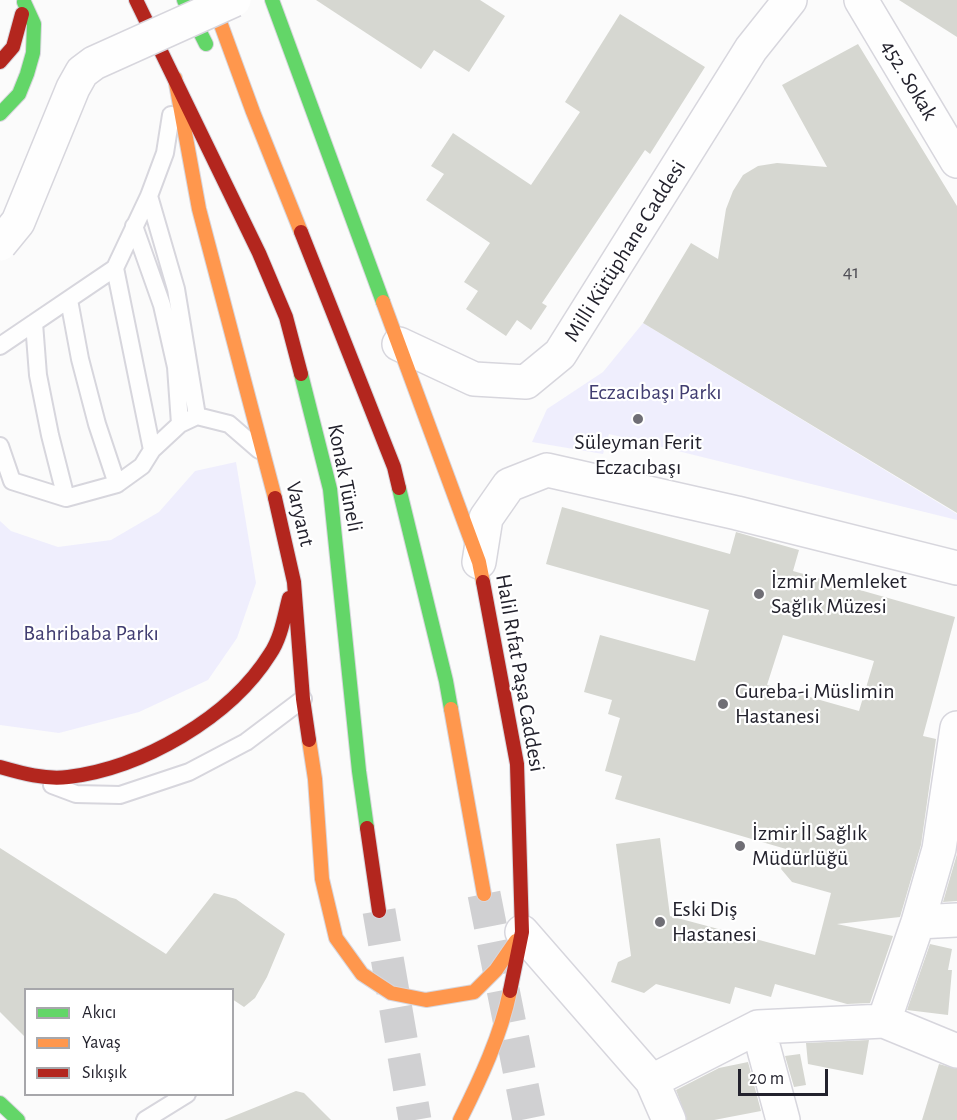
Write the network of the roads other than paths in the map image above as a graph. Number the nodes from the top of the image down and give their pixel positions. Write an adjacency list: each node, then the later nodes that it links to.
1 (136, 0): 12 (main road, Konak Tüneli)
2 (184, 0): 9 (main road)
3 (212, 0): 13 (main road, Konak Tüneli)
4 (234, 0): 18 (street, bridge)
5 (272, 0): 22 (main road, Halil Rıfat Paşa Caddesi)
6 (790, 0): 22 (street, Milli Kütüphane Caddesi)
7 (861, 0): 15 (street, 452. Sokak)
8 (23, 1): 10 (main road); 14 (main road)
9 (212, 56)
10 (0, 62)
11 (222, 73): 13 (main road)
12 (175, 78): 16 (lane); 28 (main road, Varyant); 39 (main road, Konak Tüneli)
13 (253, 112): 38 (main road, Konak Tüneli)
14 (0, 114)
15 (956, 154)
16 (149, 196): 17 (lane); 24 (lane)
17 (134, 226): 19 (lane); 25 (lane)
18 (0, 244)
19 (115, 268): 20 (lane); 27 (lane)
20 (69, 300): 21 (lane); 29 (lane)
21 (34, 323): 23 (lane); 30 (lane)
22 (399, 344): 31 (main road, Halil Rıfat Paşa Caddesi)
23 (0, 346)
24 (197, 416): 25 (lane); 28 (lane)
25 (180, 424): 27 (lane)
26 (0, 446): 30 (lane)
27 (152, 450): 29 (lane)
28 (265, 455): 33 (main road, Varyant)
29 (117, 484): 30 (lane)
30 (66, 498)
31 (479, 562): 32 (street); 42 (main road, Halil Rıfat Paşa Caddesi)
32 (957, 568)
33 (294, 582): 34 (main road); 37 (main road, Varyant)
34 (303, 699): 37 (lane); 42 (main road)
35 (957, 728): 41 (street)
36 (0, 768): 37 (main road, Varyant)
37 (21, 773)
38 (484, 894)
39 (379, 911)
40 (957, 920): 41 (street)
41 (918, 922): 43 (street)
42 (522, 932): 46 (street); 51 (main road, Halil Rıfat Paşa Caddesi)
43 (884, 1021): 44 (street); 45 (street)
44 (758, 1028): 46 (street); 53 (street)
45 (957, 1051)
46 (652, 1082): 52 (street)
47 (185, 1096): 50 (lane)
48 (0, 1103): 49 (main road)
49 (18, 1120)
50 (146, 1120)
51 (460, 1120)
52 (669, 1120)
53 (783, 1120)

